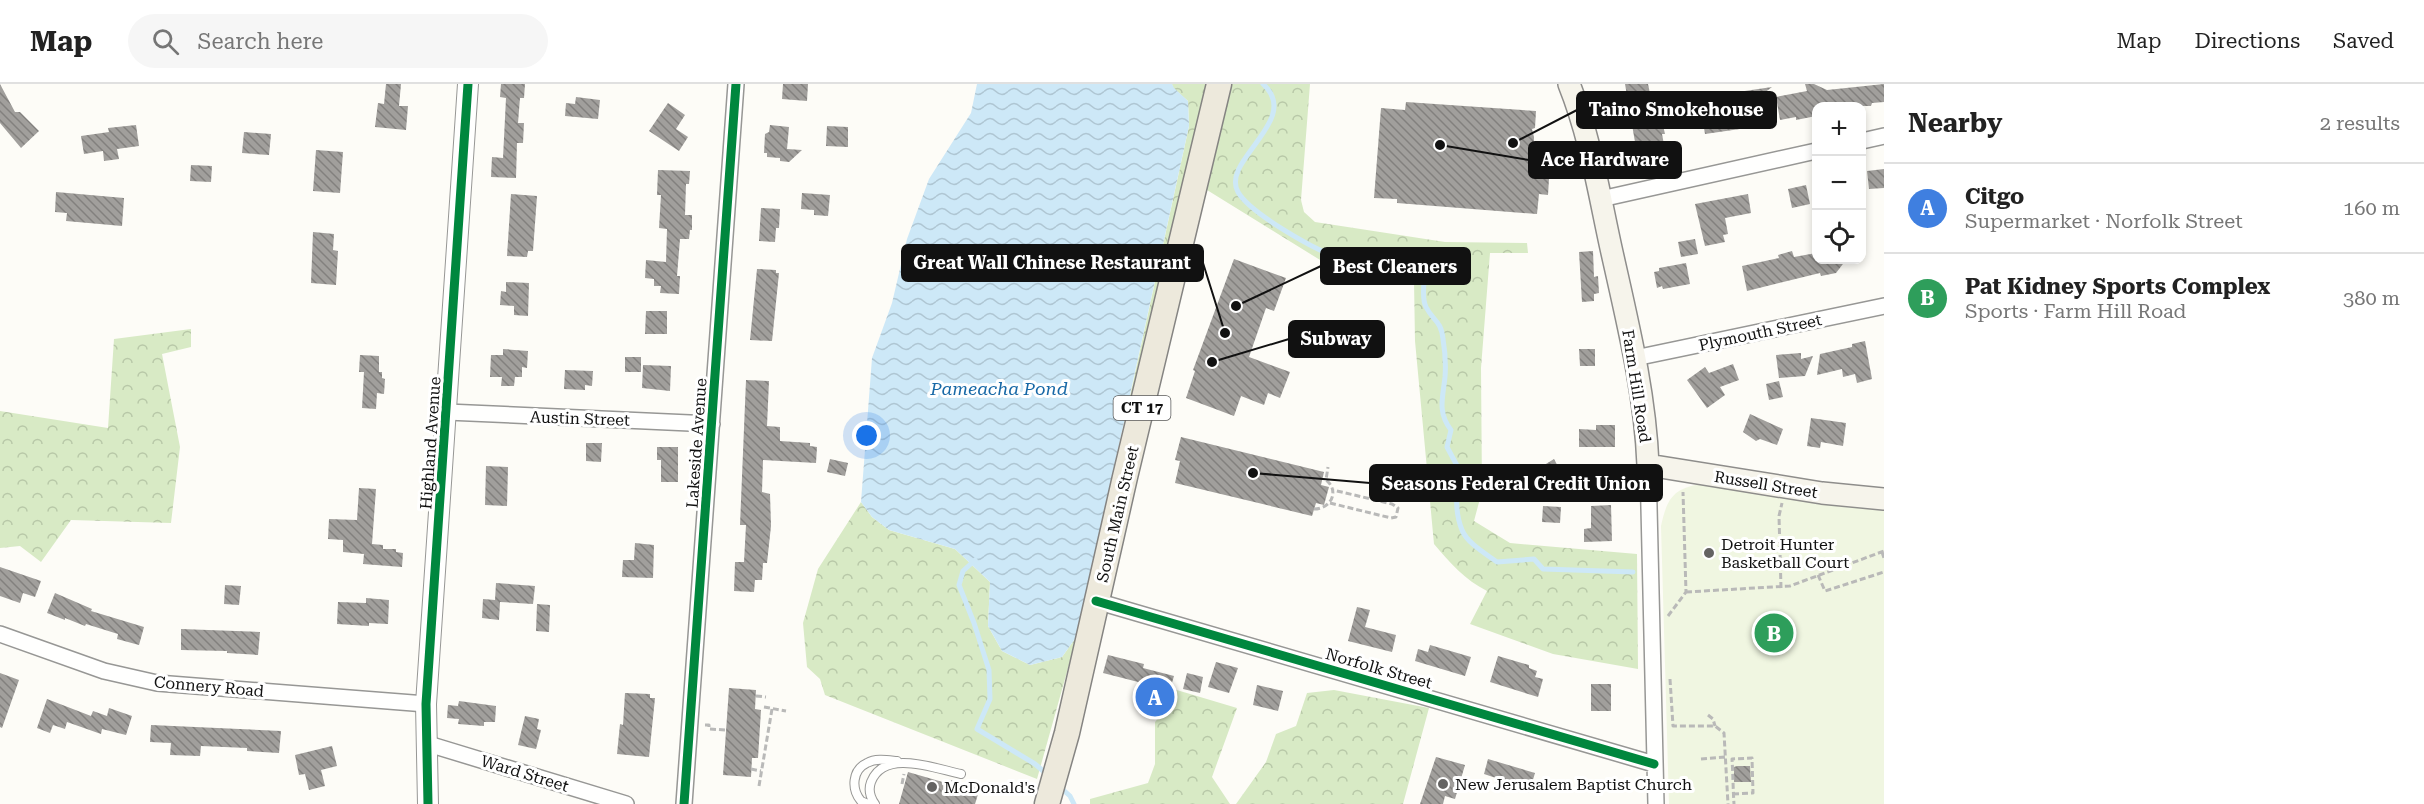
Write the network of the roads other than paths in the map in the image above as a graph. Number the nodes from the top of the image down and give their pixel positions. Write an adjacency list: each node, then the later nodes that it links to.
1 (468, 84): 11 (street, Highland Avenue)
2 (736, 84): 12 (street, Lakeside Avenue)
3 (1219, 84): 15 (main road, South Main Street / CT 17)
4 (1569, 84): 8 (main road, Farm Hill Road)
5 (1884, 136): 6 (street)
6 (1866, 140)
7 (1812, 152): 8 (street)
8 (1601, 199): 10 (main road, Farm Hill Road)
9 (1884, 306): 10 (street, Plymouth Street)
10 (1635, 358): 13 (main road, Farm Hill Road)
11 (447, 412): 12 (street, Austin Street); 17 (street, Highland Avenue)
12 (712, 424): 25 (street, Lakeside Avenue)
13 (1648, 465): 14 (main road, Russell Street); 20 (street, Farm Hill Road)
14 (1884, 499)
15 (1096, 601): 20 (street, Norfolk Street); 22 (main road, South Main Street / CT 17)
16 (0, 634): 17 (street, Connery Road)
17 (426, 704): 18 (street, Highland Avenue)
18 (425, 743): 23 (street, Highland Avenue); 24 (street, Ward Street)
19 (905, 765): 21 (lane); 26 (lane); 27 (lane)
20 (1654, 765): 28 (street, Farm Hill Road)
21 (961, 774)
22 (1048, 799)
23 (428, 804)
24 (626, 804)
25 (684, 804)
26 (868, 804)
27 (874, 804)
28 (1656, 804)

